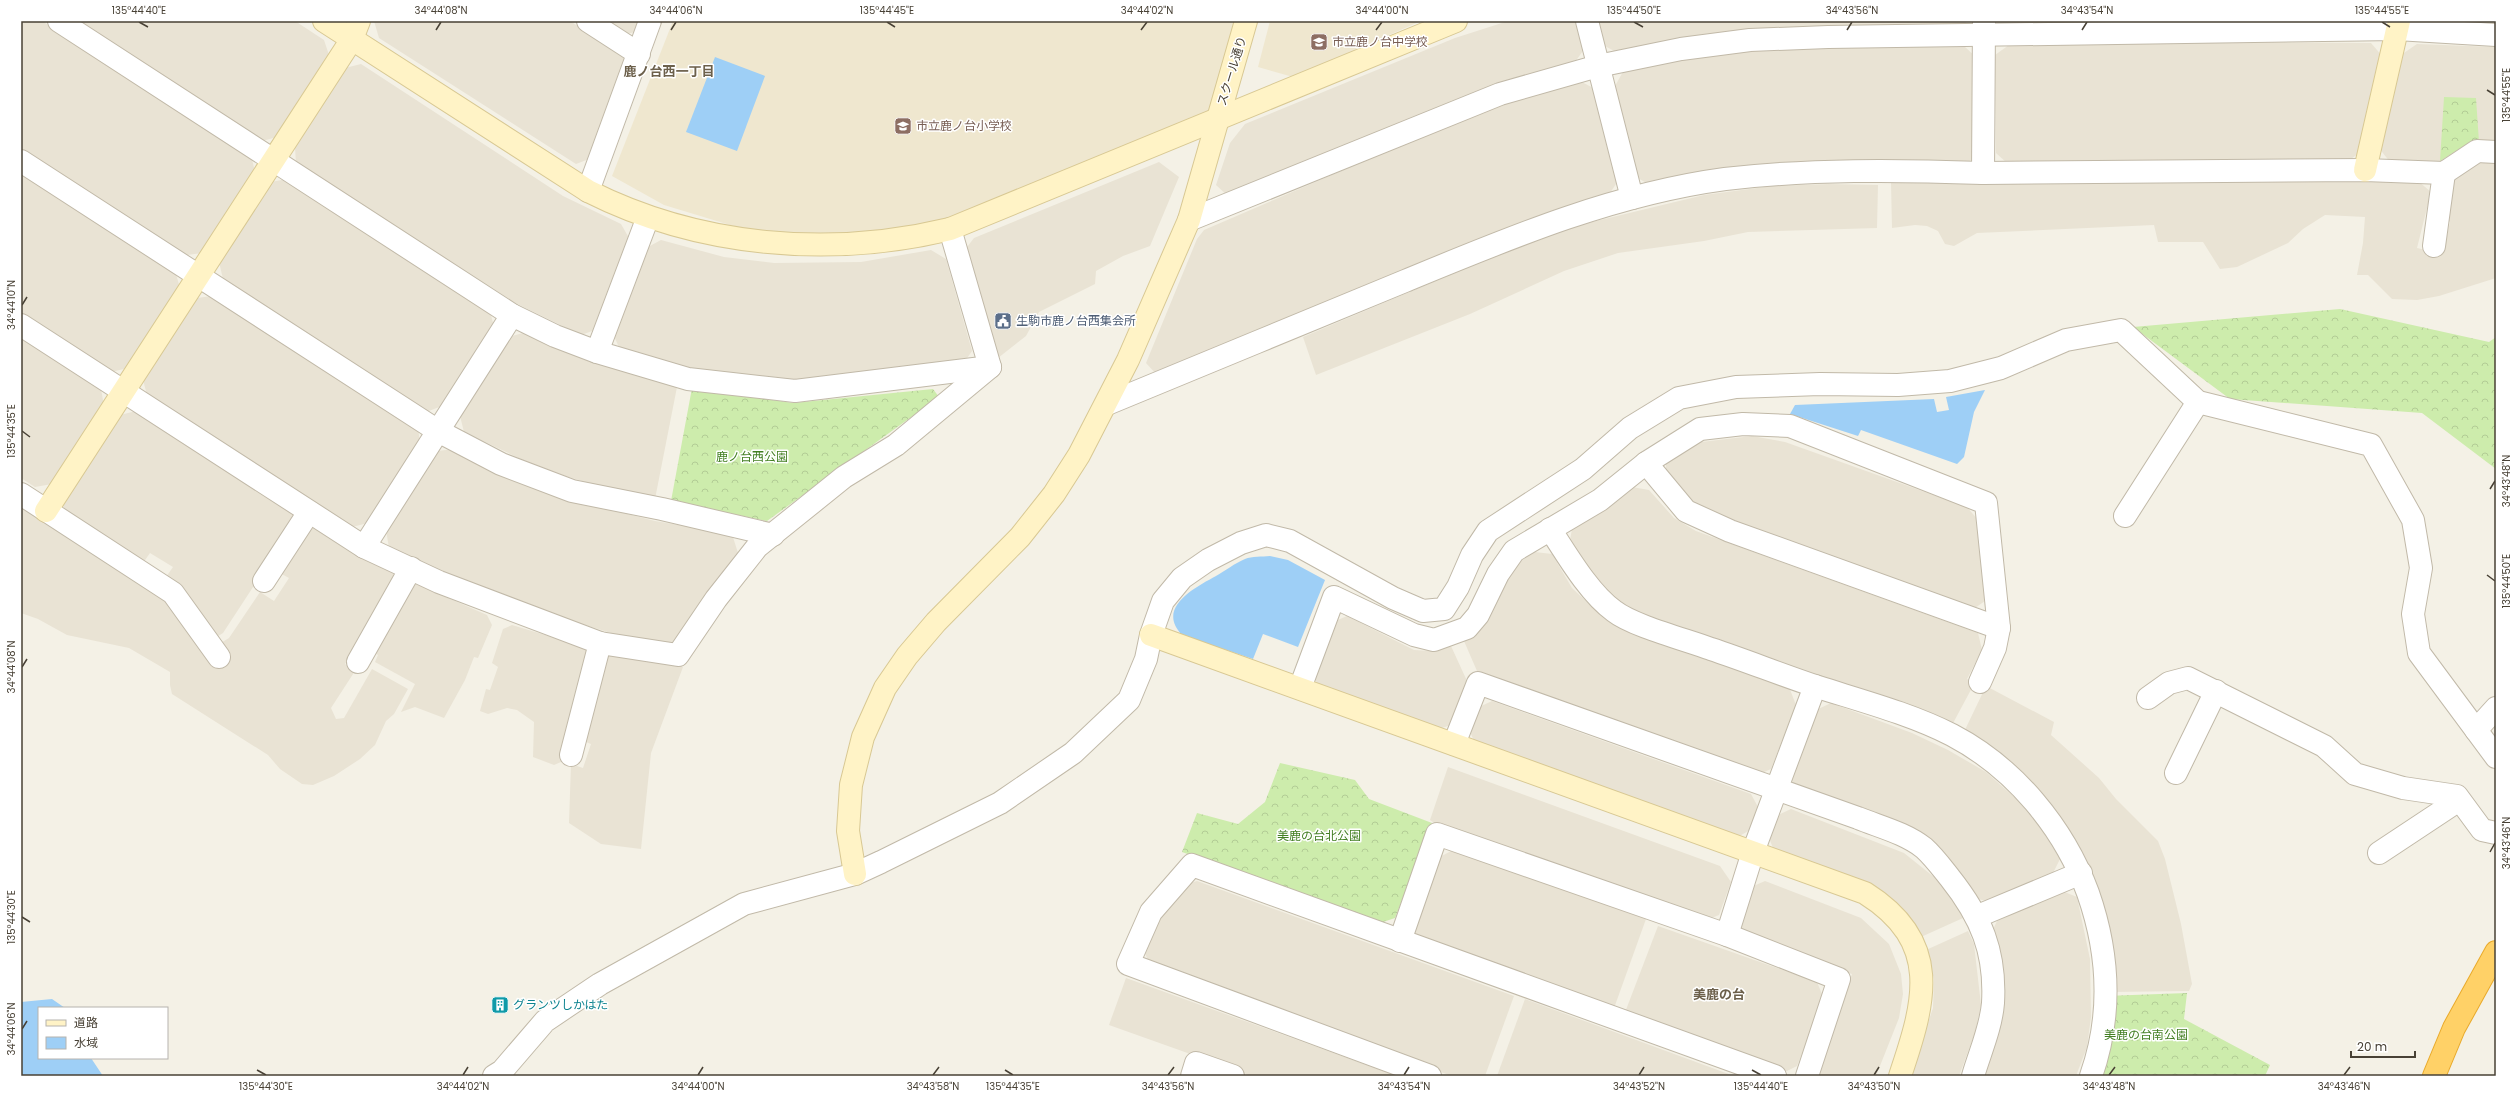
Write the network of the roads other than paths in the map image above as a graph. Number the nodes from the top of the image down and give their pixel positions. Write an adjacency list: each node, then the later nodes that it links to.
1 (59, 21): 16 (street)
2 (324, 21): 10 (street)
3 (588, 21): 12 (street)
4 (650, 21): 12 (street)
5 (1246, 21): 14 (street, スクール通り)
6 (1456, 21): 14 (street)
7 (1587, 21): 13 (street)
8 (2398, 25): 9 (street); 11 (street); 18 (street)
9 (1984, 28): 13 (street); 19 (street)
10 (355, 30): 16 (street); 21 (street)
11 (2496, 35)
12 (639, 54): 21 (street)
13 (1598, 66): 22 (street); 24 (street)
14 (1217, 120): 24 (street, スクール通り); 25 (street)
15 (2496, 152): 20 (street)
16 (273, 160): 27 (street); 28 (street)
17 (21, 161): 27 (street)
18 (2365, 170): 19 (street); 20 (street)
19 (1983, 173): 22 (street)
20 (2444, 173): 26 (street)
21 (588, 191): 23 (street)
22 (1632, 198): 34 (street)
23 (648, 217): 25 (street); 30 (street)
24 (1188, 220): 34 (street, スクール通り)
25 (950, 229): 31 (street)
26 (2434, 246)
27 (198, 276): 32 (street); 35 (street)
28 (512, 315): 30 (street); 35 (street)
29 (21, 325): 32 (street)
30 (597, 352): 31 (street)
31 (990, 367): 42 (street)
32 (124, 392): 38 (street); 39 (street)
33 (2198, 402): 40 (street); 47 (street); 57 (street)
34 (1107, 404): 68 (street, スクール通り)
35 (438, 431): 42 (street); 43 (street)
36 (1646, 462): 41 (street); 46 (street); 46 (street)
37 (21, 494): 38 (street)
38 (46, 511): 49 (street)
39 (309, 512): 43 (street); 45 (street)
40 (2125, 516)
41 (1550, 529): 52 (street); 53 (street)
42 (773, 535): 48 (street)
43 (364, 547): 44 (street)
44 (411, 568): 48 (street); 50 (street)
45 (264, 581)
46 (1999, 628): 51 (street)
47 (1151, 634): 53 (street); 68 (street)
48 (600, 643): 59 (street)
49 (219, 657)
50 (358, 662)
51 (1980, 682)
52 (1815, 686): 62 (street); 67 (street)
53 (1300, 688): 58 (street)
54 (2216, 691): 55 (street); 61 (street); 63 (street)
55 (2148, 698)
56 (2496, 708): 57 (street)
57 (2476, 730): 60 (street)
58 (1454, 744): 62 (street); 65 (street)
59 (570, 755)
60 (2496, 757)
61 (2176, 773)
62 (1776, 790): 65 (street); 69 (street)
63 (2459, 800): 64 (street); 66 (street)
64 (2496, 833)
65 (1753, 852): 70 (street); 79 (street)
66 (2379, 852)
67 (2080, 873): 69 (street); 81 (street)
68 (855, 874): 73 (street)
69 (1978, 916): 80 (street)
70 (1727, 935): 71 (street); 78 (street)
71 (1400, 941): 76 (street); 77 (street)
72 (2496, 952): 82 (highway)
73 (494, 1076)
74 (1192, 1076): 75 (street)
75 (1233, 1076)
76 (1430, 1076)
77 (1775, 1076)
78 (1807, 1076)
79 (1900, 1076)
80 (1973, 1076)
81 (2091, 1076)
82 (2434, 1076)

